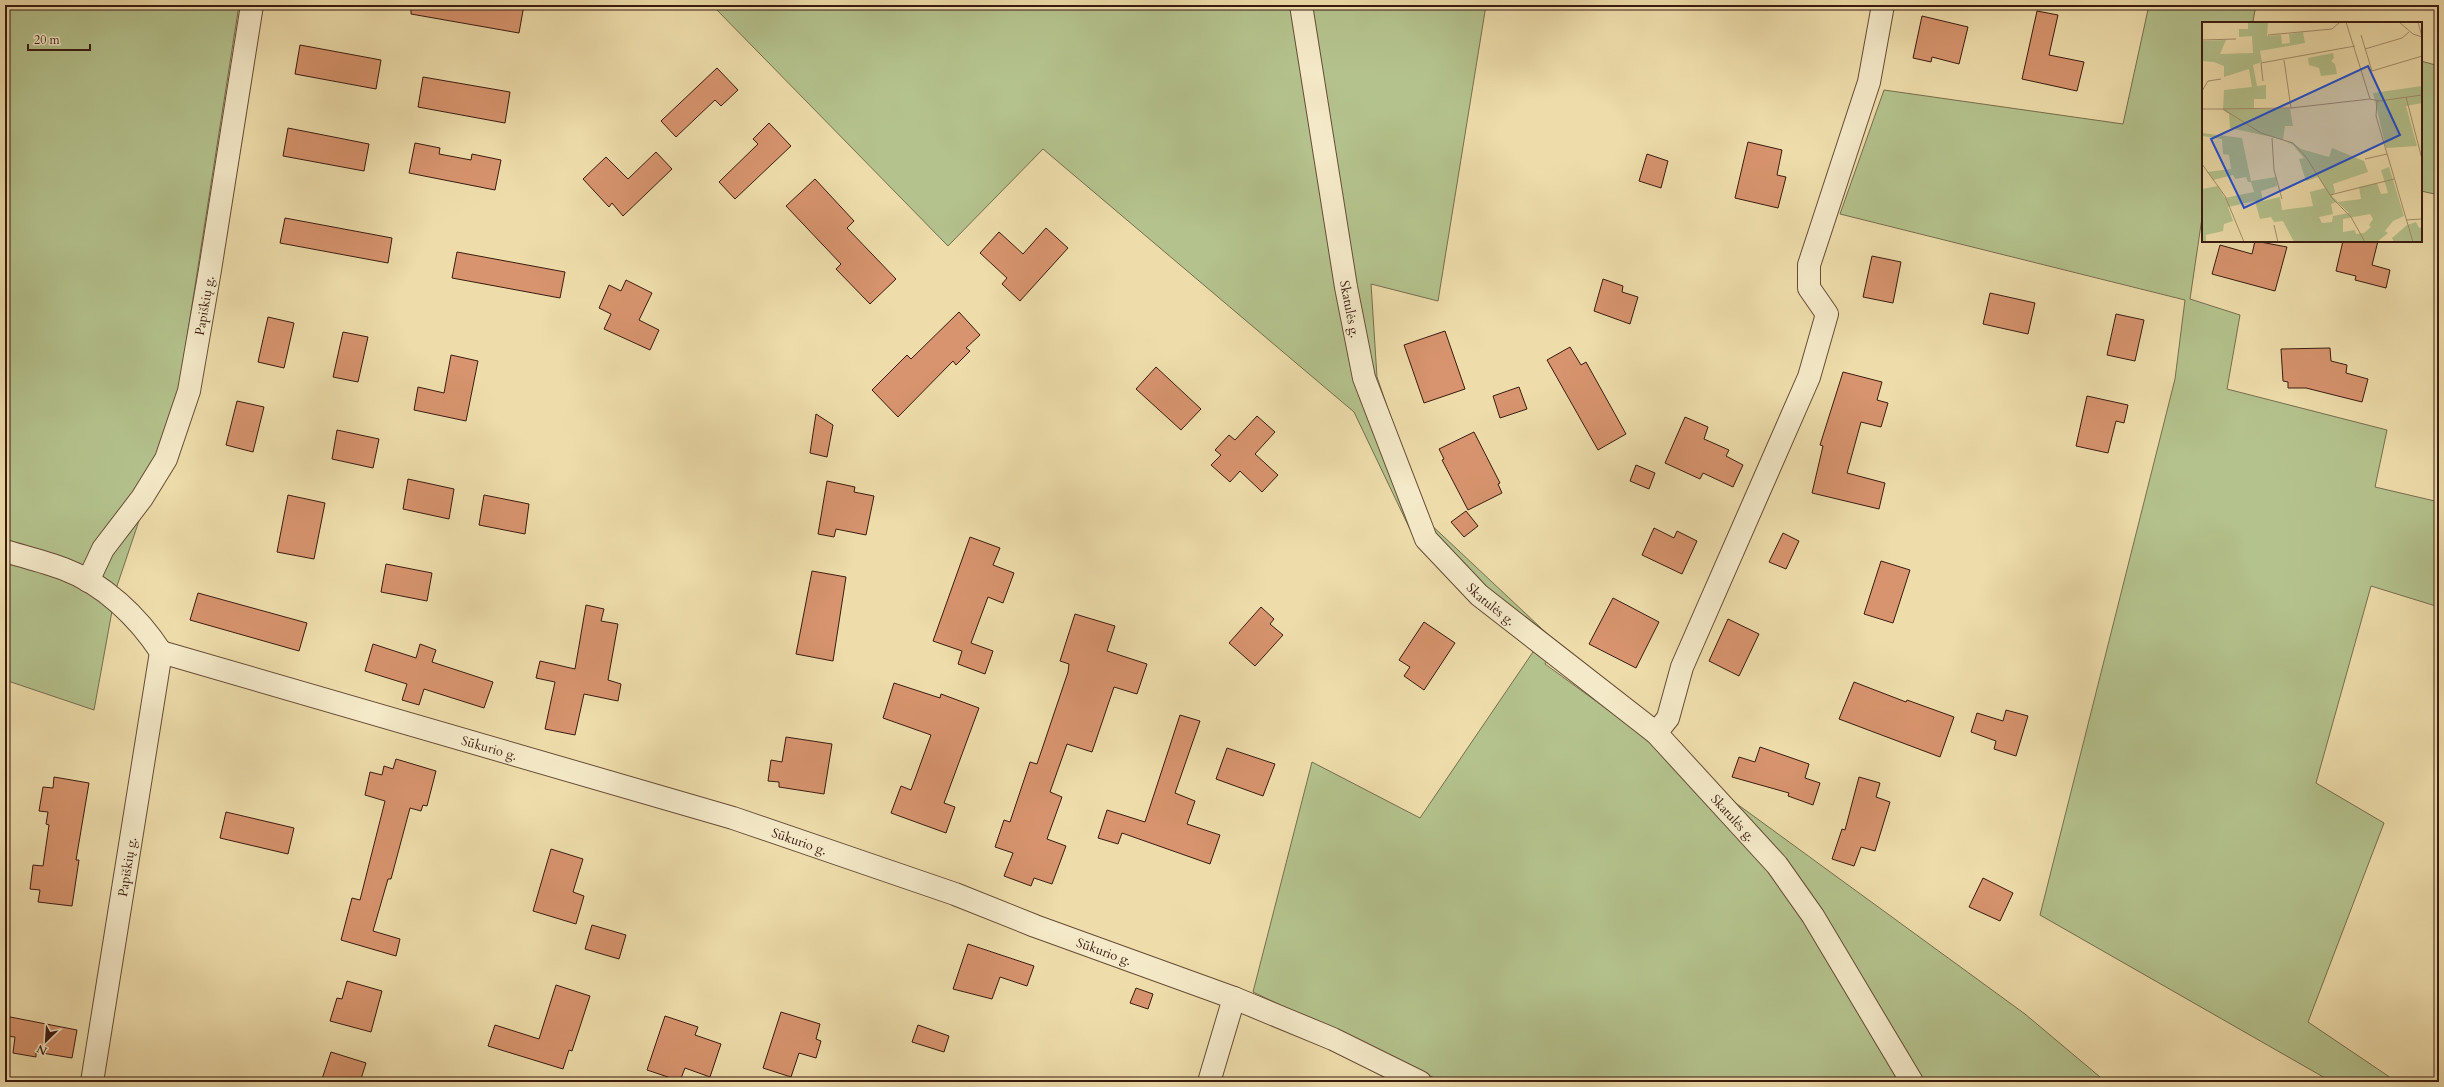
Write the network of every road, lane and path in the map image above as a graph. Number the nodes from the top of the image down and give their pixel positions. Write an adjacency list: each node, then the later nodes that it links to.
1 (252, 5): 5 (street, Papiškių g.)
2 (1300, 5): 7 (street, Skatulės g.)
3 (1883, 5): 7 (street)
4 (5, 551): 5 (street)
5 (88, 581): 6 (street)
6 (161, 652): 8 (street, Sūkurio g.); 9 (street, Papiškių g.)
7 (1656, 733): 12 (street, Skatulės g.)
8 (1234, 998): 10 (street); 11 (street, Sūkurio g.)
9 (92, 1082)
10 (1209, 1082)
11 (1420, 1082)
12 (1912, 1082)

